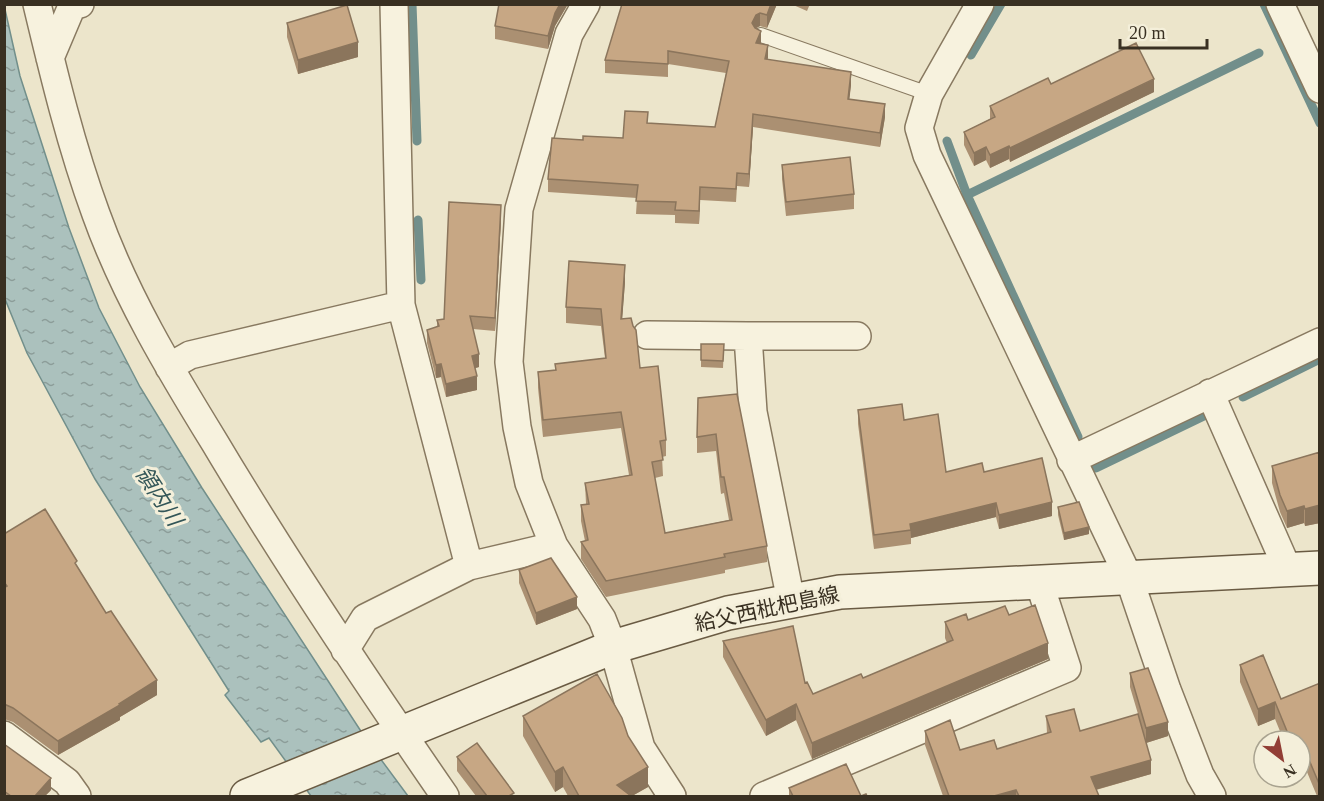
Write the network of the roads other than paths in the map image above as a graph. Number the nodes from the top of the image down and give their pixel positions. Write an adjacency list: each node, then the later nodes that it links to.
1 (37, 4): 8 (street)
2 (80, 4): 8 (street)
3 (394, 4): 11 (street)
4 (586, 4): 19 (street)
5 (980, 4): 10 (street)
6 (1280, 4): 9 (street)
7 (761, 35): 10 (lane)
8 (50, 58): 16 (street)
9 (1320, 89)
10 (929, 94): 18 (street)
11 (401, 305): 16 (street); 20 (street)
12 (647, 335): 13 (street)
13 (748, 336): 14 (street); 24 (street)
14 (856, 336)
15 (1320, 342): 17 (street)
16 (169, 367): 26 (street)
17 (1210, 393): 18 (street); 21 (street)
18 (1071, 459): 22 (street)
19 (554, 546): 20 (street); 25 (street)
20 (469, 566): 26 (street)
21 (1304, 569): 22 (main road, 給父西枇杷島線)
22 (1129, 578): 23 (main road, 給父西枇杷島線); 34 (street)
23 (1039, 582): 24 (main road, 給父西枇杷島線); 33 (street)
24 (791, 601): 25 (main road, 給父西枇杷島線)
25 (613, 647): 28 (main road, 給父西枇杷島線); 32 (street)
26 (345, 650): 28 (street)
27 (4, 735): 30 (street)
28 (398, 735): 29 (main road, 給父西枇杷島線); 31 (street)
29 (259, 793)
30 (77, 796)
31 (445, 796)
32 (672, 796)
33 (764, 796)
34 (1212, 796)

